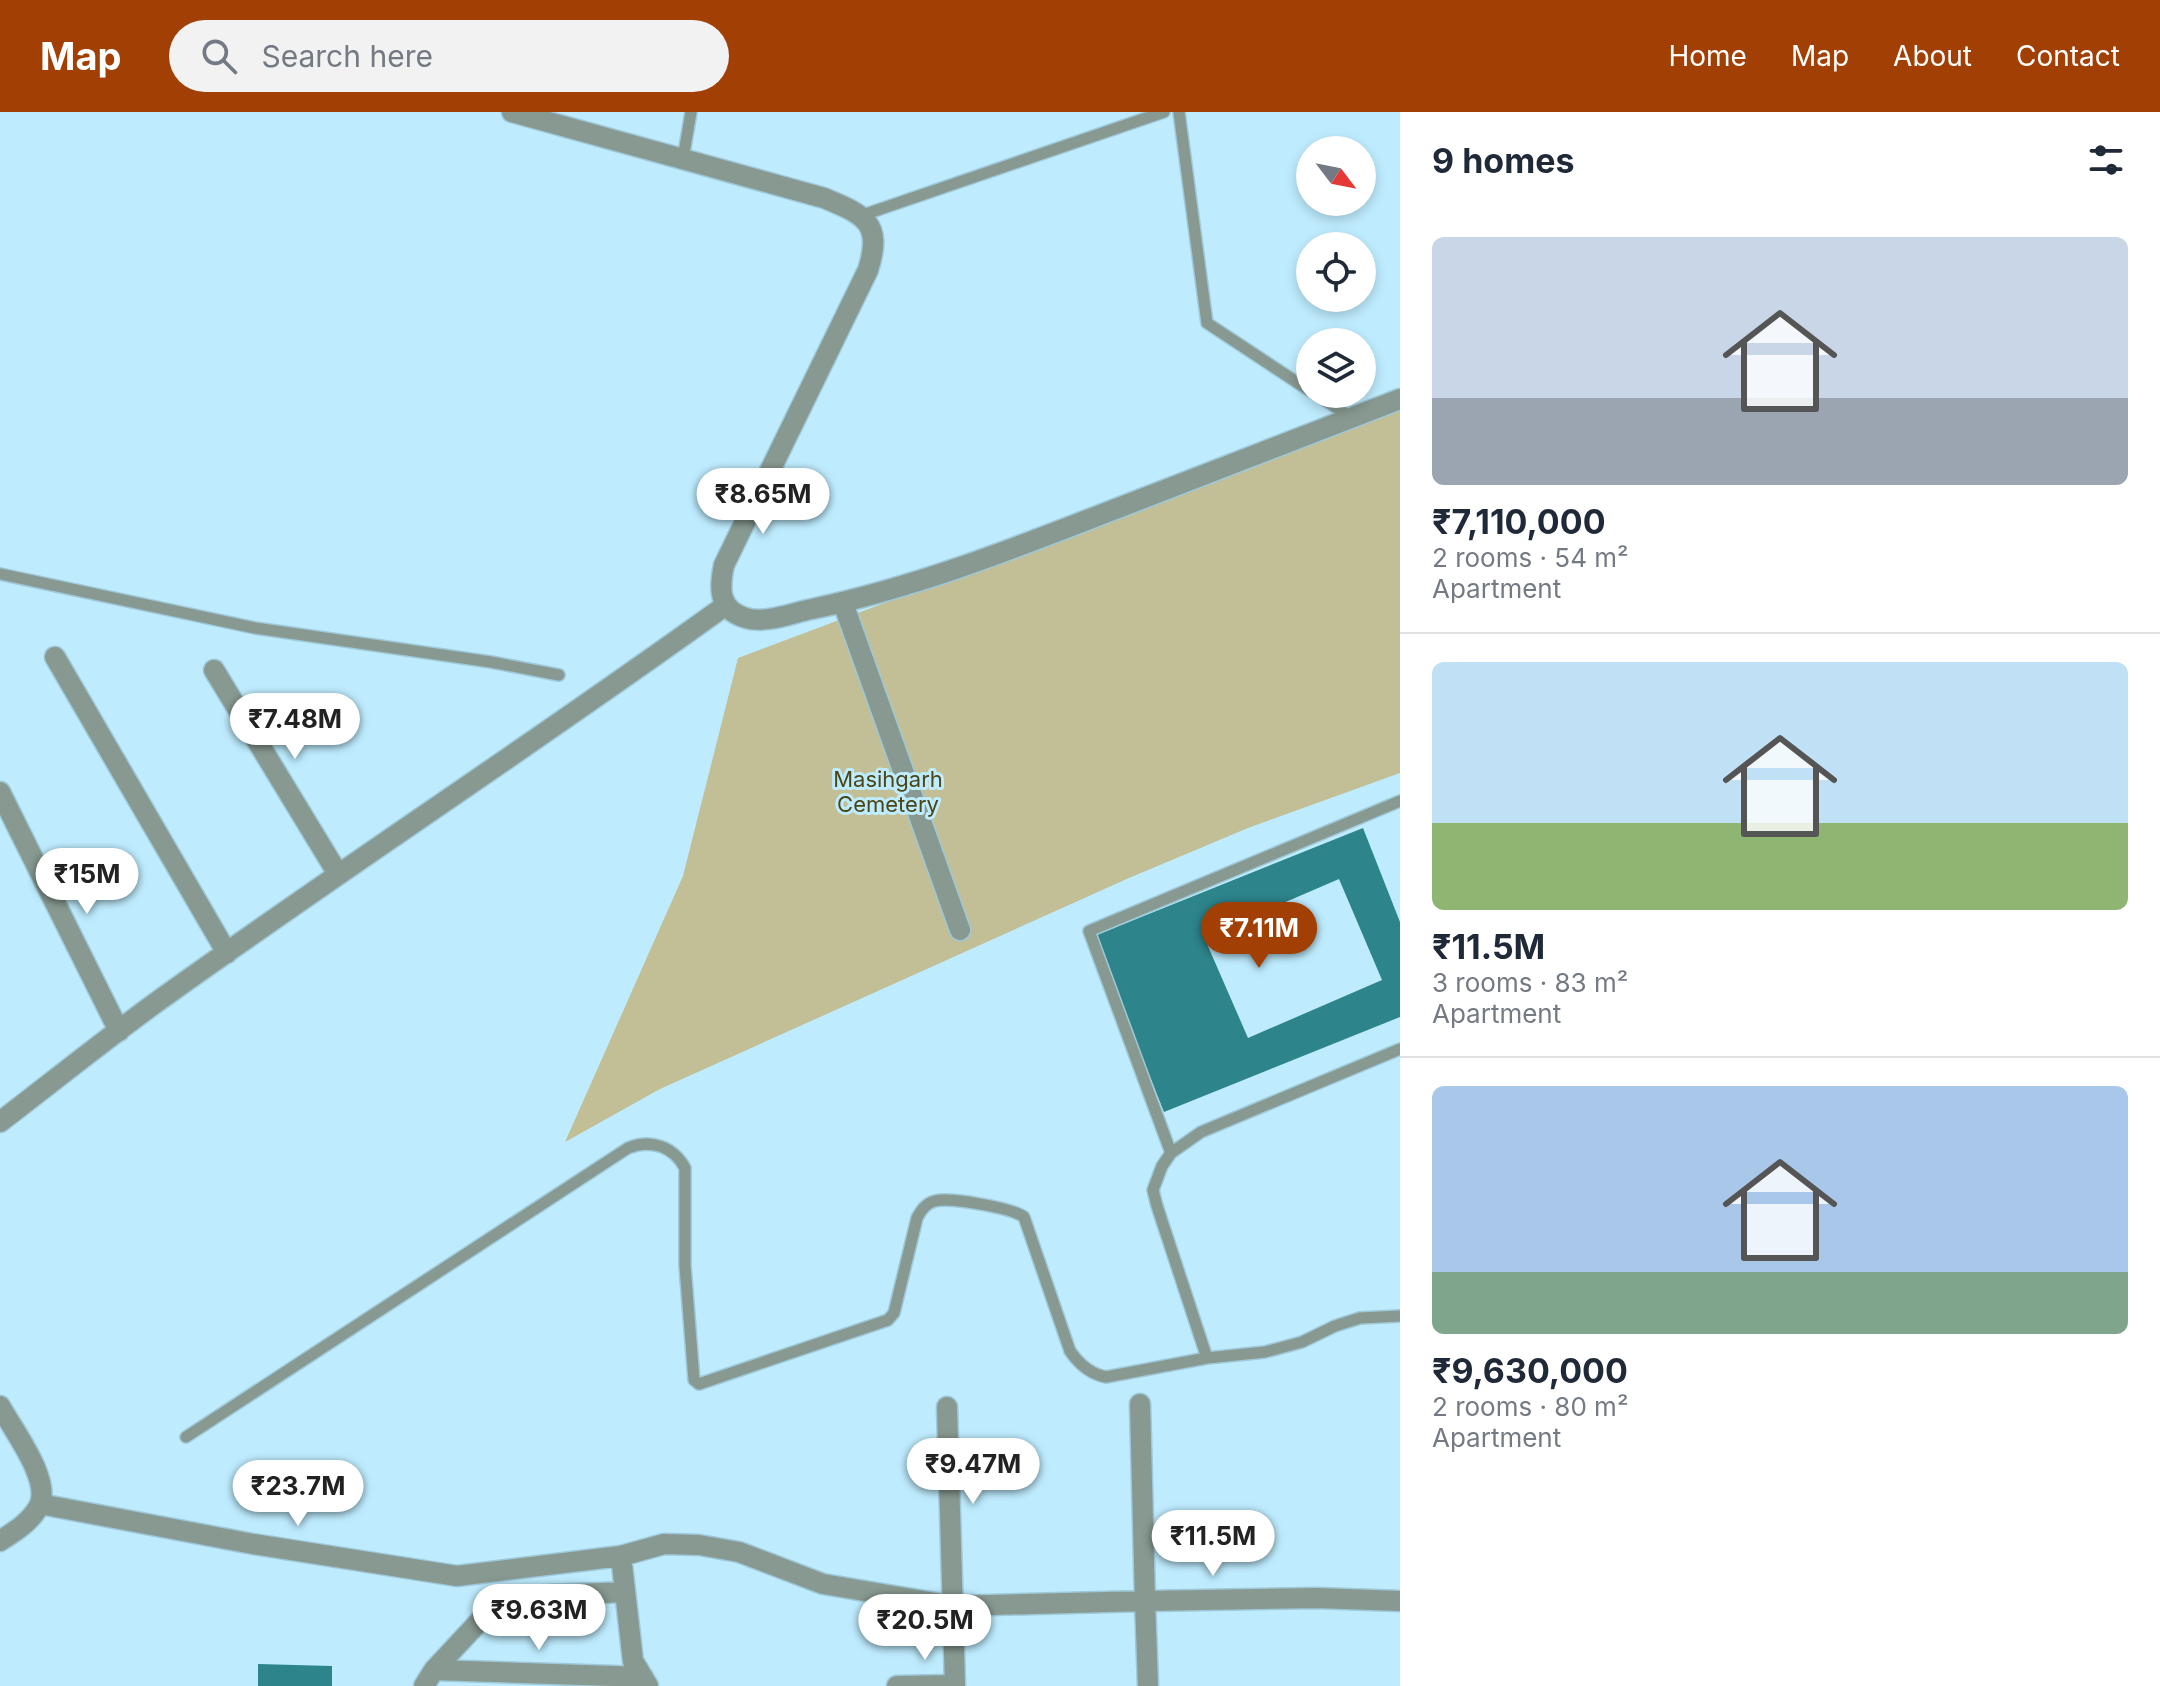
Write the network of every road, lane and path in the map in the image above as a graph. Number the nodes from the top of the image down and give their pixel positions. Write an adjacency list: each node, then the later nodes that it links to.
1 (512, 112): 5 (street)
2 (691, 112): 5 (lane)
3 (1164, 112): 6 (lane)
4 (1179, 112): 7 (lane)
5 (683, 159): 6 (street)
6 (860, 216): 13 (street)
7 (1296, 382)
8 (1400, 399): 10 (street)
9 (1337, 408): 10 (lane)
10 (1352, 418): 12 (street)
11 (0, 574): 16 (lane)
12 (843, 603): 13 (street); 20 (street)
13 (726, 605): 19 (street)
14 (55, 657): 21 (street)
15 (214, 670): 19 (street)
16 (559, 675)
17 (0, 792): 22 (street)
18 (1400, 801): 25 (lane)
19 (338, 874): 21 (street)
20 (960, 930)
21 (227, 953): 22 (street)
22 (119, 1031): 24 (street)
23 (1400, 1049): 25 (lane)
24 (0, 1122)
25 (1171, 1153): 27 (lane)
26 (1400, 1316): 27 (lane)
27 (1207, 1358): 31 (lane)
28 (1140, 1404): 36 (street)
29 (0, 1406): 32 (street)
30 (947, 1407): 38 (street)
31 (186, 1437)
32 (40, 1504): 33 (street); 34 (street)
33 (0, 1541)
34 (621, 1556): 35 (street); 38 (street)
35 (625, 1592): 39 (street); 40 (street)
36 (1145, 1601): 37 (street); 38 (street); 43 (street)
37 (1400, 1601)
38 (954, 1606): 42 (street)
39 (429, 1678): 40 (street)
40 (645, 1682)
41 (897, 1686): 42 (street)
42 (955, 1686)
43 (1148, 1686)

